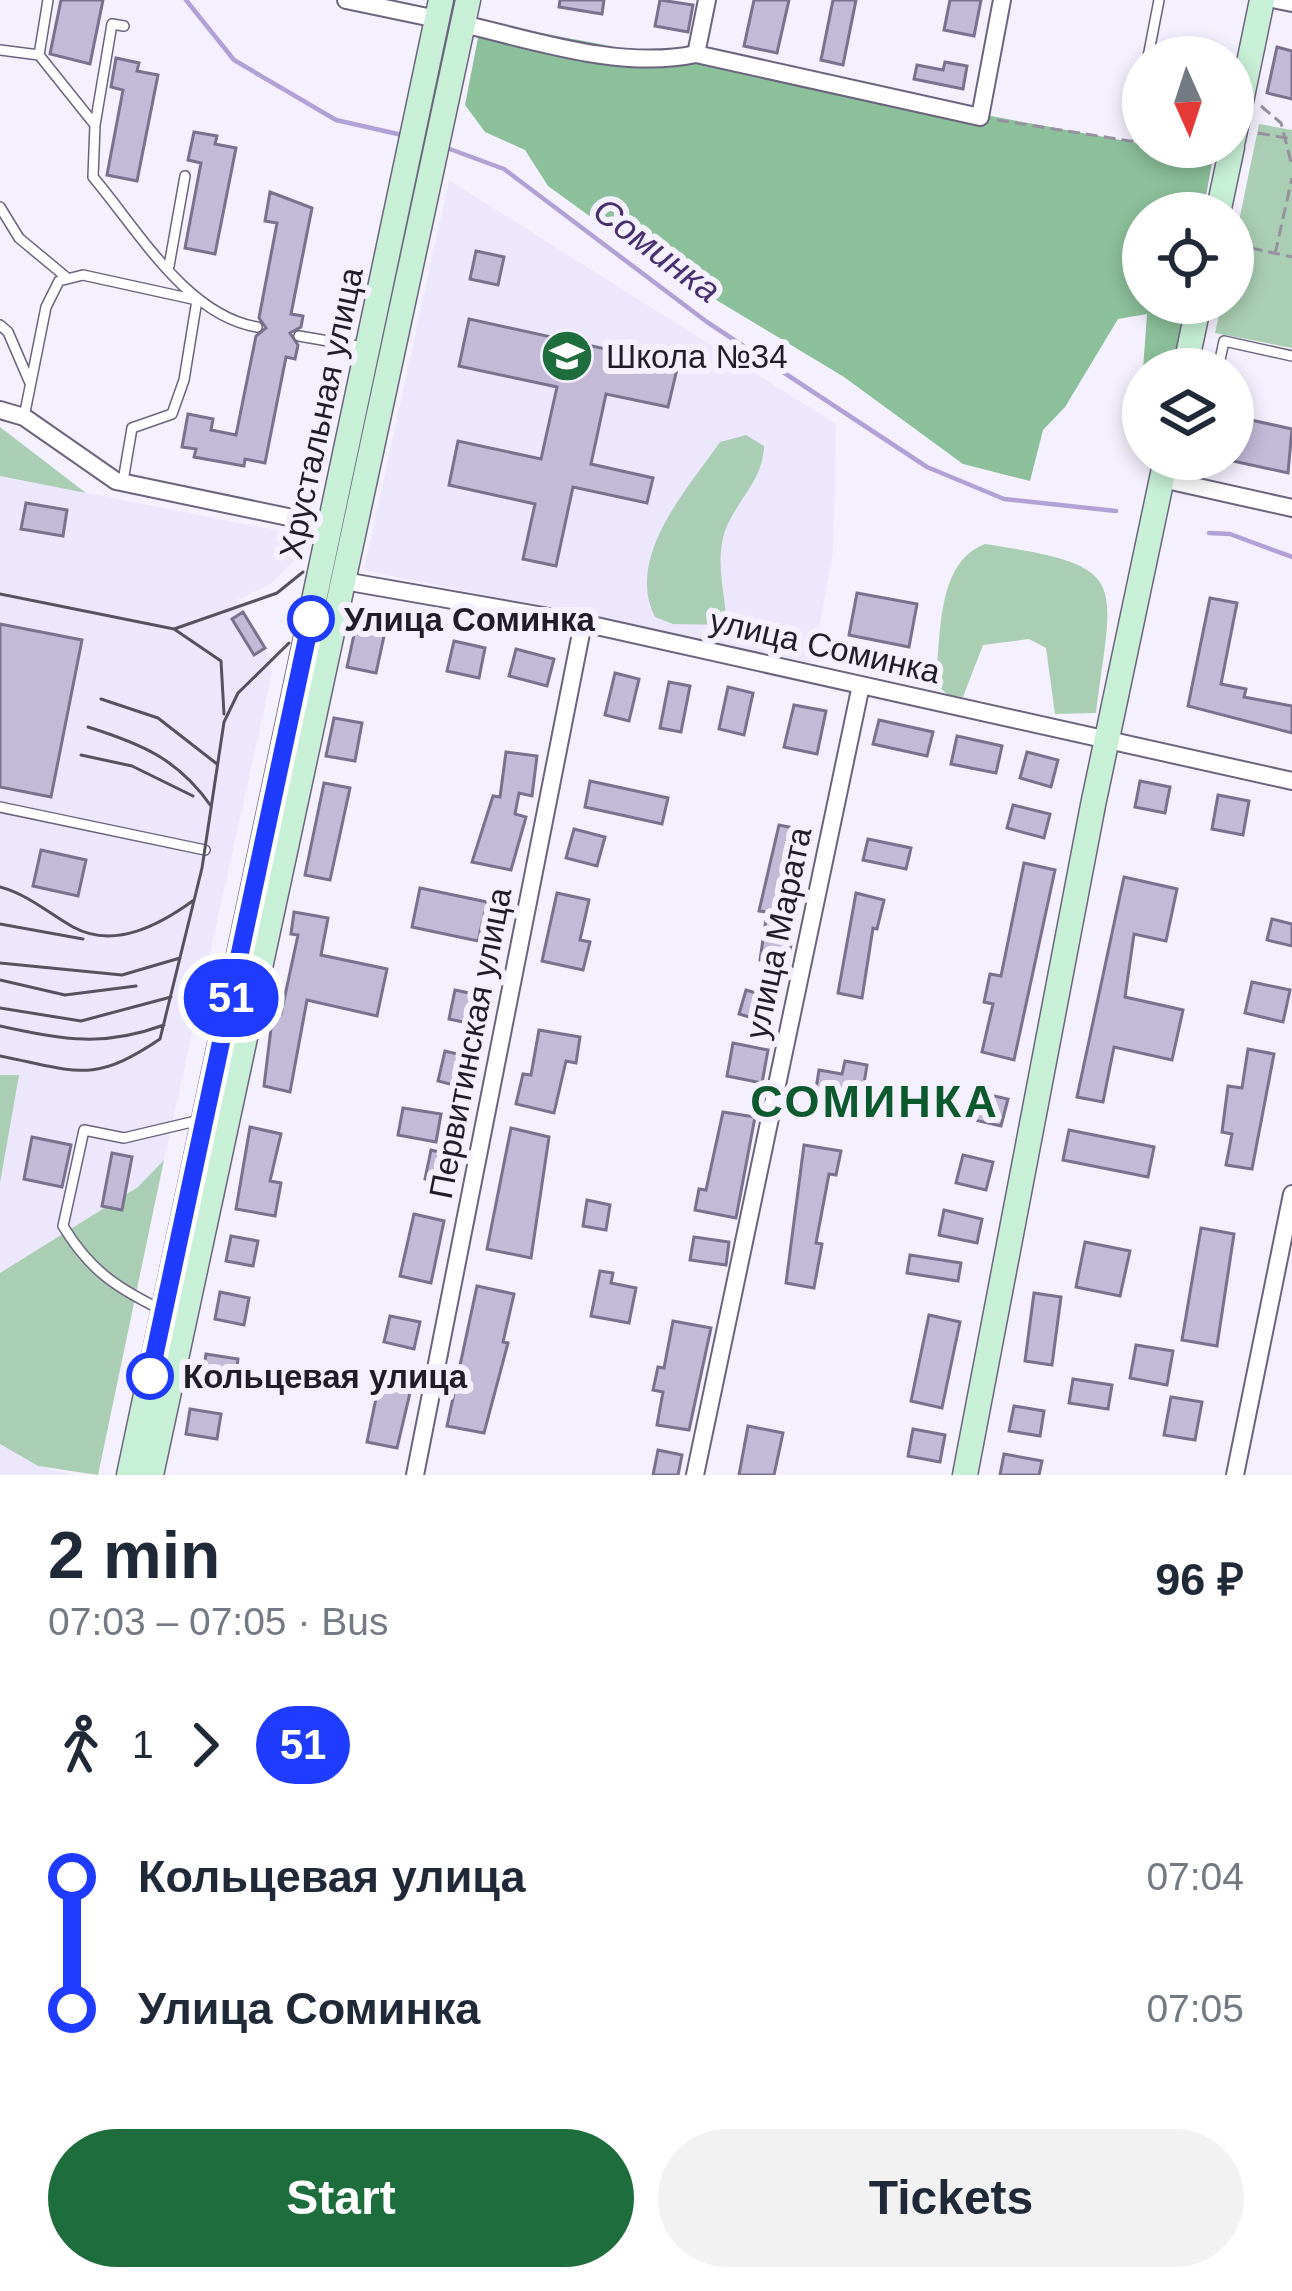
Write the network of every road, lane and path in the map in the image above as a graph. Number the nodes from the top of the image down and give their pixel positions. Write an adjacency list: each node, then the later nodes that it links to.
1 (49, 0): 15 (lane)
2 (346, 0): 9 (street)
3 (707, 0): 14 (street)
4 (1002, 0): 17 (street)
5 (1159, 0): 11 (lane)
6 (1262, 0): 12 (main road)
7 (1277, 0): 8 (street)
8 (1292, 3)
9 (451, 15): 14 (street); 23 (main road, Хрустальная улица)
10 (124, 26): 18 (lane)
11 (1152, 36)
12 (1254, 46)
13 (0, 50): 15 (lane)
14 (696, 54): 17 (street)
15 (40, 55): 18 (lane)
16 (1260, 106): 19 (path)
17 (980, 117): 20 (path)
18 (94, 125): 31 (lane)
19 (1282, 138): 21 (path); 22 (path); 24 (path)
20 (1122, 139)
21 (1292, 140)
22 (1254, 142)
23 (420, 164): 37 (main road, Хрустальная улица); 49 (main road, Хрустальная улица)
24 (1292, 166)
25 (185, 176): 31 (lane)
26 (1292, 183): 29 (path)
27 (0, 207): 32 (lane)
28 (1254, 249): 29 (path)
29 (1275, 254): 30 (path)
30 (1292, 257)
31 (169, 266): 33 (lane)
32 (66, 277): 33 (lane); 40 (lane)
33 (197, 299): 35 (lane); 46 (lane)
34 (0, 325): 40 (lane)
35 (257, 327)
36 (299, 335): 37 (lane)
37 (368, 348): 49 (main road, Хрустальная улица)
38 (1222, 348): 39 (lane)
39 (1292, 356)
40 (31, 385): 42 (lane)
41 (0, 410): 42 (street)
42 (24, 417): 46 (street)
43 (1162, 480): 53 (main road)
44 (1182, 480): 47 (street)
45 (1193, 480): 47 (lane)
46 (123, 482): 49 (street)
47 (1192, 486): 48 (street)
48 (1292, 508)
49 (343, 528): 50 (main road, Хрустальная улица)
50 (332, 578): 51 (street, улица Соминка); 57 (main road, Хрустальная улица); 61 (main road, Хрустальная улица)
51 (583, 623): 52 (street, улица Соминка); 62 (street, Первитинская улица)
52 (861, 685): 53 (street, улица Соминка); 63 (street, улица Марата)
53 (1107, 740): 54 (street, улица Соминка); 64 (main road)
54 (1292, 781)
55 (0, 807): 56 (lane)
56 (205, 850)
57 (205, 1119): 59 (main road, Хрустальная улица); 59 (lane)
58 (1292, 1194): 65 (street)
59 (164, 1310): 60 (main road, Хрустальная улица)
60 (129, 1475)
61 (151, 1475)
62 (415, 1475)
63 (695, 1475)
64 (965, 1475)
65 (1235, 1475)

